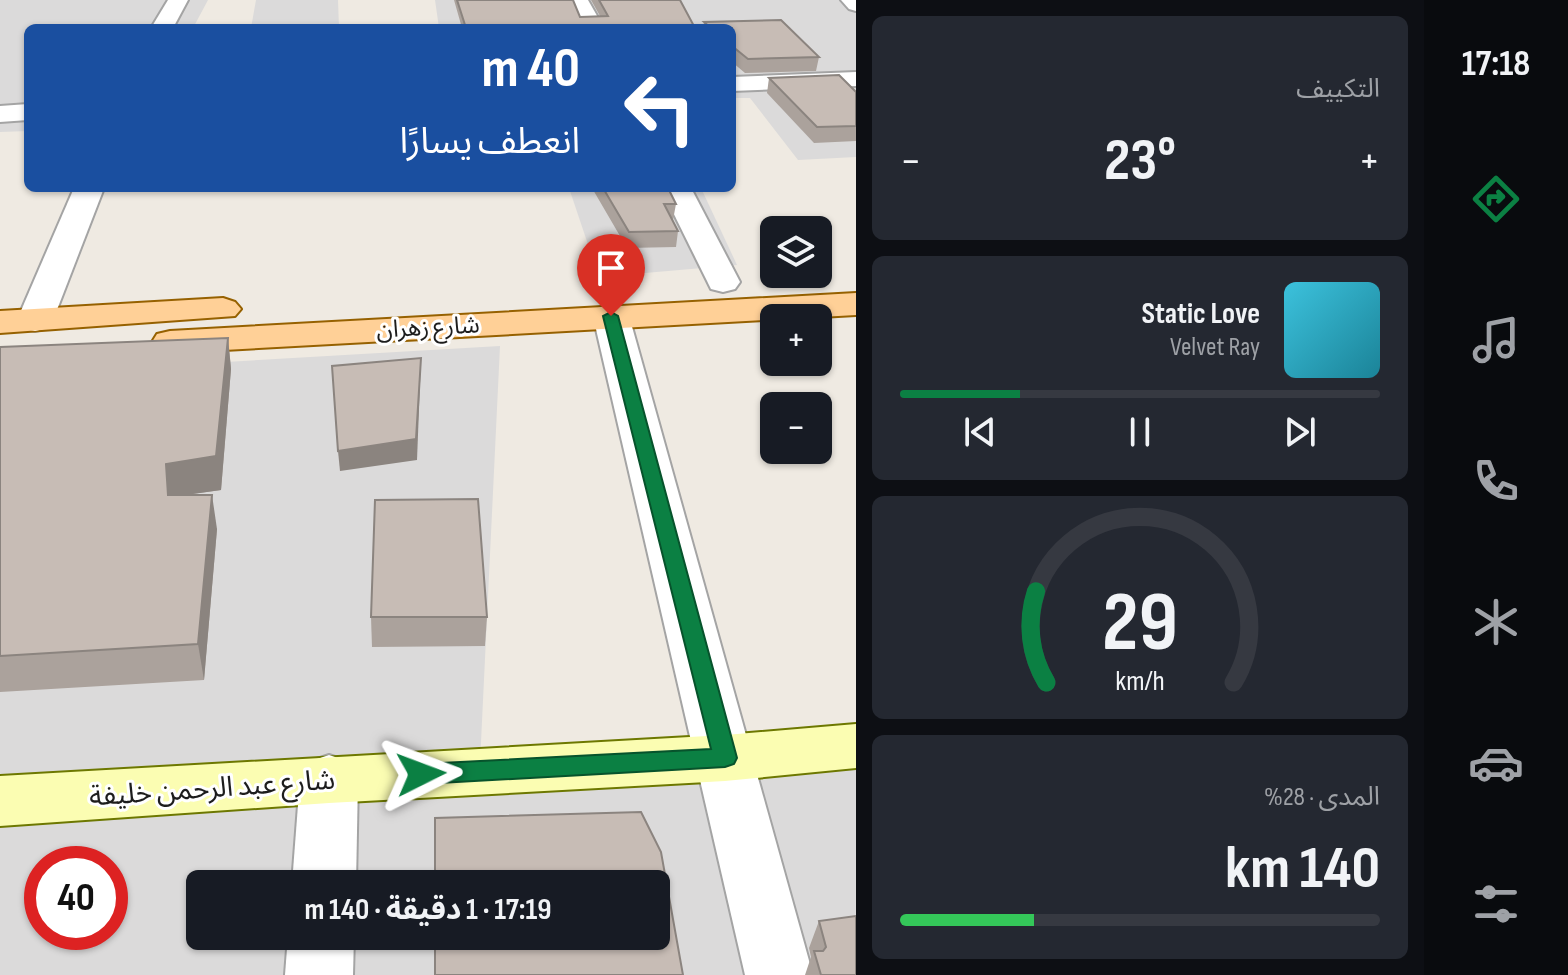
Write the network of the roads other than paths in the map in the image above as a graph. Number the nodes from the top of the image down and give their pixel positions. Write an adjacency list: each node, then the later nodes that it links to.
1 (178, 0): 5 (street)
2 (578, 0): 6 (street)
3 (851, 0): 4 (street)
4 (856, 5)
5 (164, 24)
6 (591, 24)
7 (856, 79): 8 (street)
8 (736, 84)
9 (87, 192): 15 (street)
10 (678, 192): 12 (street)
11 (856, 275): 12 (main road, شارع زهران)
12 (723, 282): 15 (main road, شارع زهران)
13 (856, 304): 14 (main road, شارع زهران)
14 (611, 316): 17 (main road, شارع زهران); 19 (street)
15 (35, 320): 16 (main road, شارع زهران)
16 (0, 322)
17 (0, 352)
18 (856, 746): 19 (street, شارع عبد الرحمن خليفة)
19 (725, 758): 20 (street, شارع عبد الرحمن خليفة); 25 (street)
20 (329, 779): 21 (street, شارع عبد الرحمن خليفة); 22 (street)
21 (0, 801)
22 (325, 870)
23 (320, 950): 24 (street)
24 (319, 975)
25 (779, 975)

